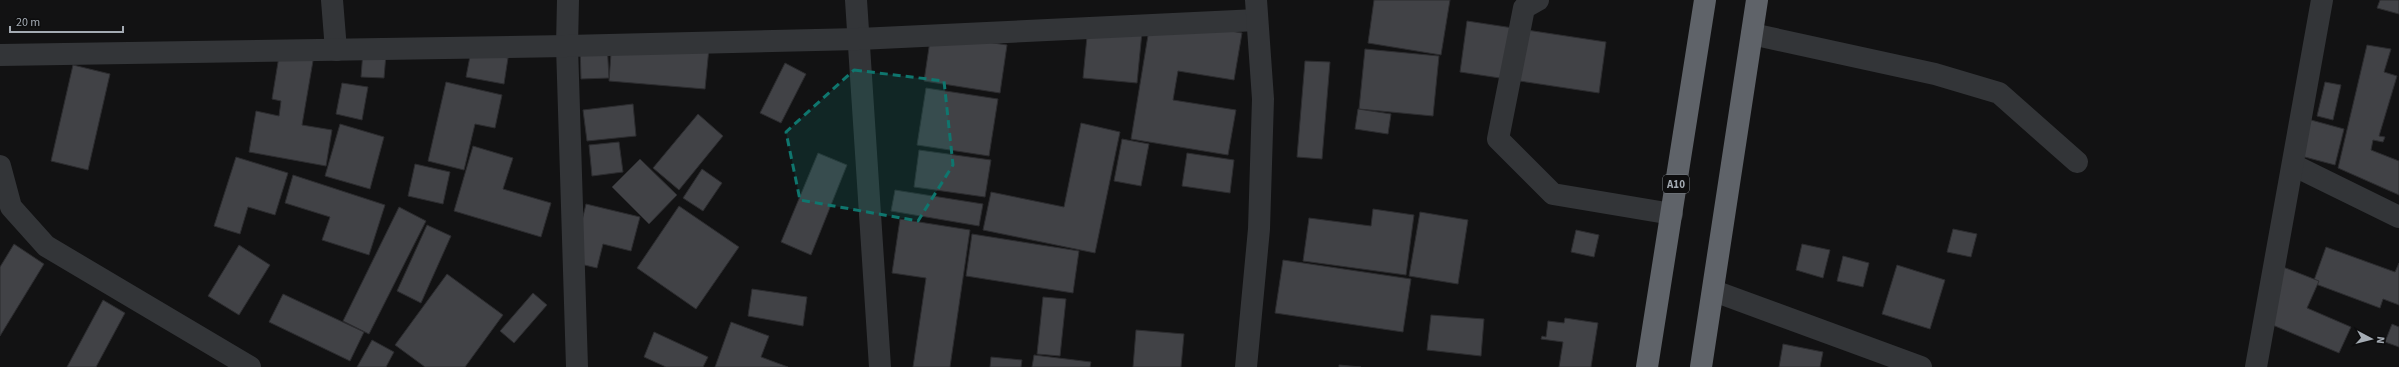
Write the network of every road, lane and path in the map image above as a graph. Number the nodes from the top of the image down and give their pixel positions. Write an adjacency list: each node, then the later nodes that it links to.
1 (332, 0): 12 (street)
2 (568, 0): 11 (street)
3 (856, 0): 10 (street)
4 (1538, 0): 17 (street)
5 (1705, 0): 17 (highway, A10)
6 (1757, 0): 9 (highway)
7 (2322, 0): 15 (street)
8 (1257, 10): 10 (street); 24 (street)
9 (1752, 34): 14 (street); 20 (highway)
10 (859, 39): 11 (street); 23 (street)
11 (567, 46): 12 (street); 22 (street)
12 (336, 50): 13 (street)
13 (0, 54)
14 (2077, 162)
15 (2293, 165): 19 (street); 28 (street)
16 (0, 166): 18 (street)
17 (1672, 214): 25 (highway, A10)
18 (5, 215): 21 (street)
19 (2399, 217)
20 (1714, 291): 26 (highway); 27 (street)
21 (250, 367)
22 (577, 367)
23 (880, 367)
24 (1246, 367)
25 (1647, 367)
26 (1701, 367)
27 (1921, 367)
28 (2256, 367)

